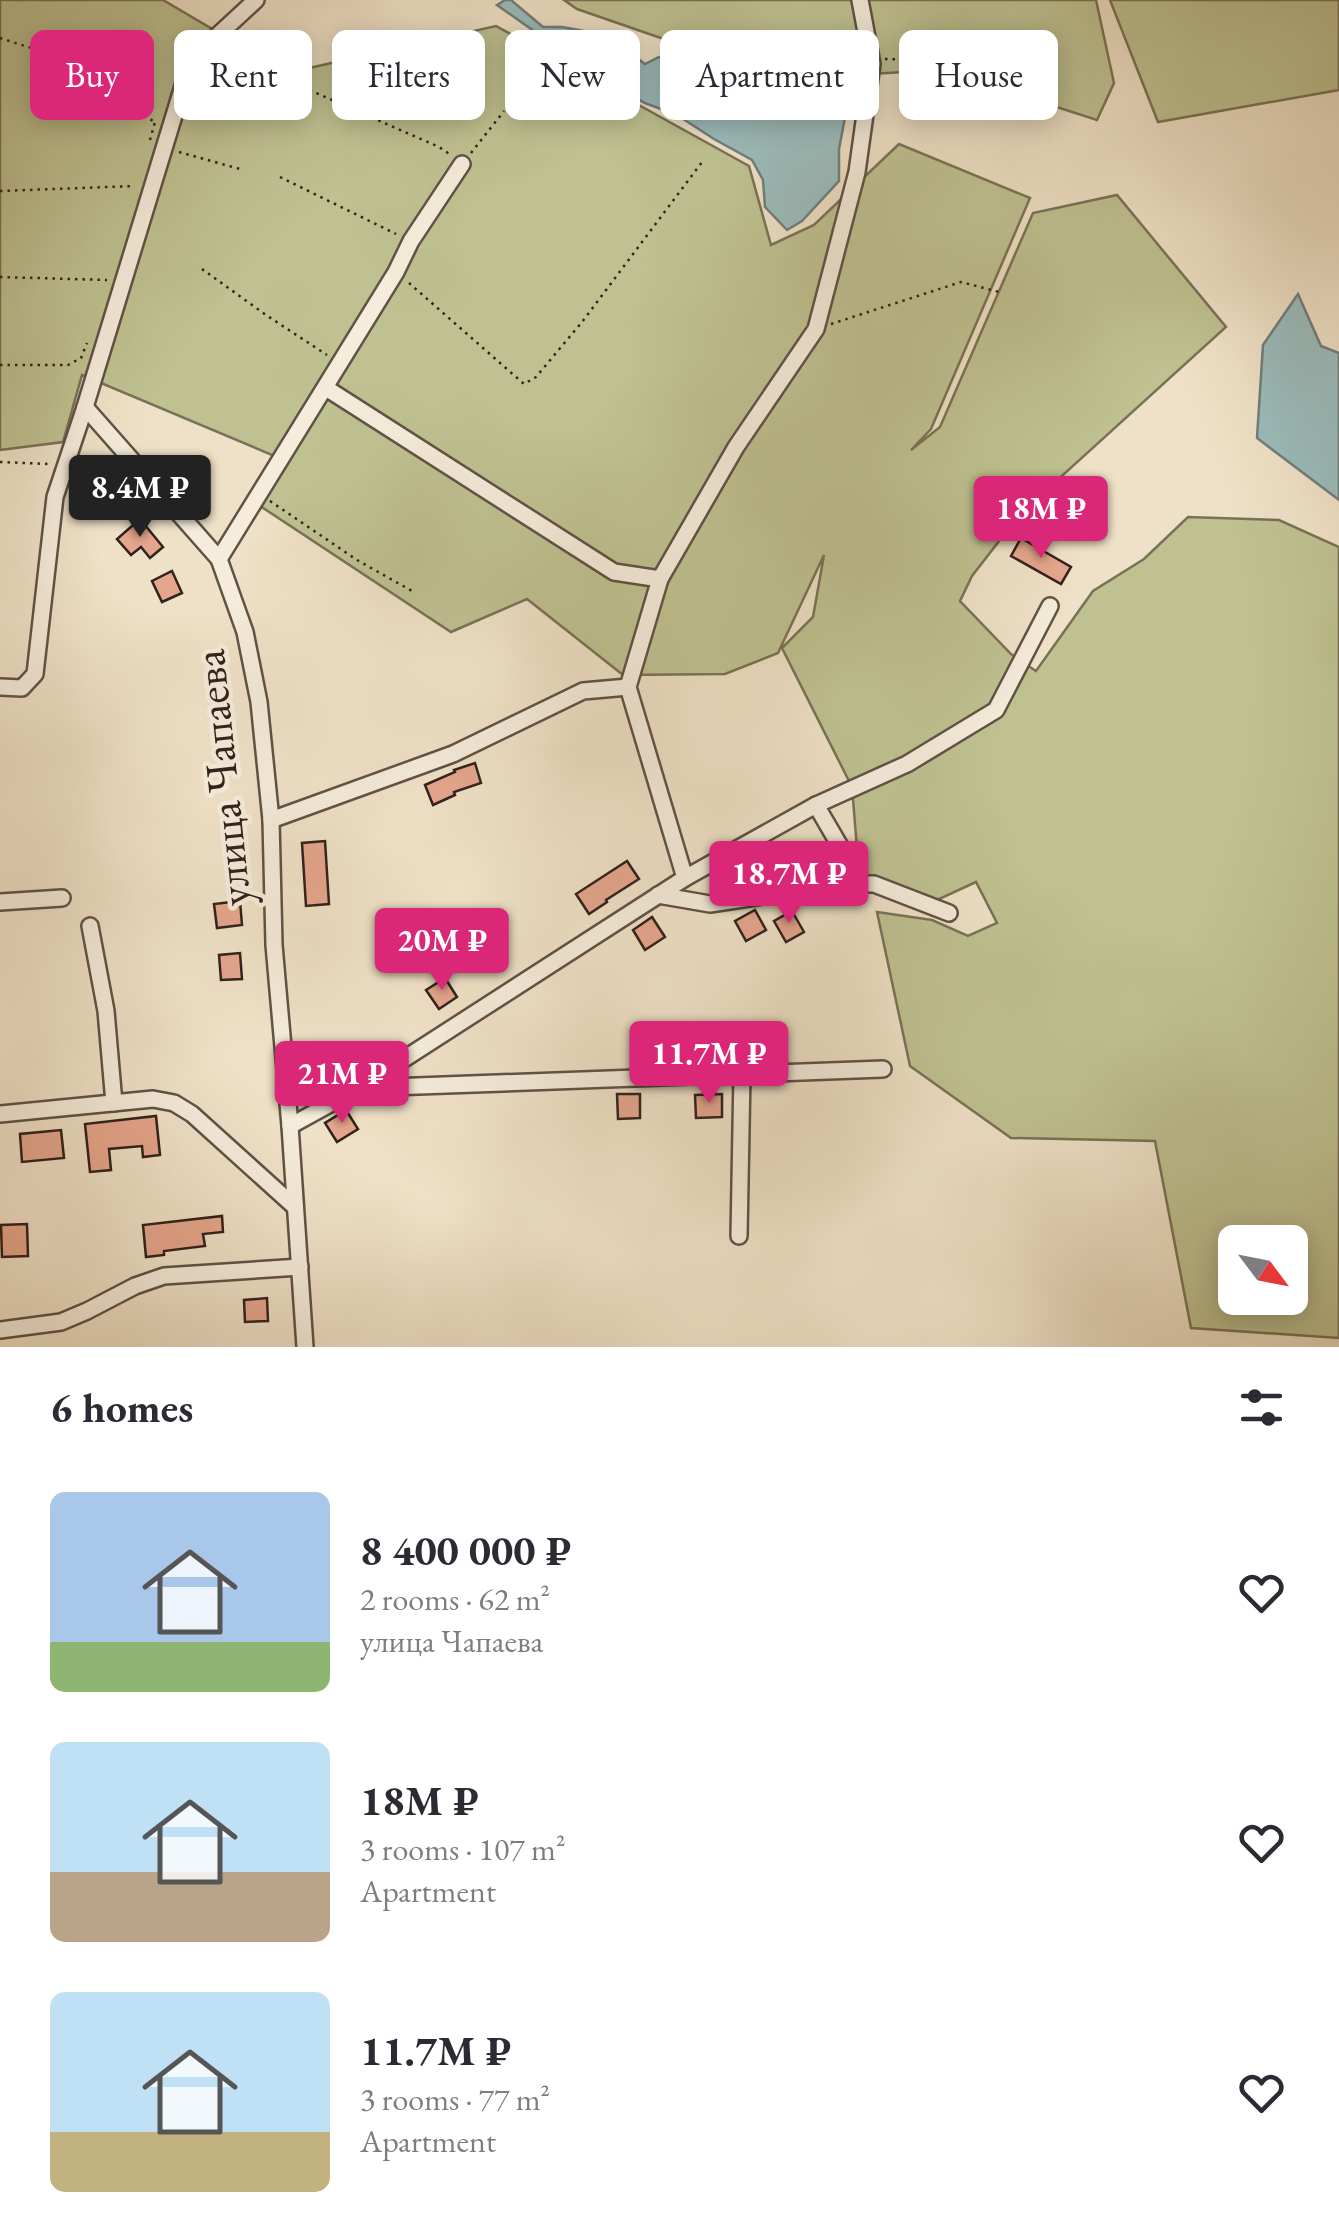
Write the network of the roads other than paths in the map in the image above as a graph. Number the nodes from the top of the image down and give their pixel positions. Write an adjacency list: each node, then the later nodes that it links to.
1 (256, 0): 5 (street)
2 (860, 0): 7 (street)
3 (462, 164): 4 (street)
4 (326, 388): 6 (street); 7 (street)
5 (85, 406): 6 (street, улица Чапаева); 9 (street)
6 (219, 559): 12 (street, улица Чапаева)
7 (660, 579): 10 (street)
8 (1050, 606): 11 (street)
9 (0, 687)
10 (628, 687): 12 (street); 13 (street)
11 (816, 805): 13 (street); 14 (street)
12 (271, 820): 25 (street, улица Чапаева)
13 (685, 878): 15 (street)
14 (843, 884): 15 (street); 18 (street)
15 (658, 895): 22 (street)
16 (62, 898): 17 (street)
17 (0, 902)
18 (949, 913)
19 (90, 926): 23 (street)
20 (883, 1068): 21 (street)
21 (742, 1074): 22 (street); 27 (street)
22 (359, 1088): 25 (street)
23 (114, 1103): 24 (street); 26 (street)
24 (0, 1114)
25 (290, 1126): 26 (street, улица Чапаева)
26 (296, 1207): 28 (street, улица Чапаева)
27 (739, 1236)
28 (300, 1268): 29 (street); 30 (street, улица Чапаева)
29 (0, 1330)
30 (305, 1347)

